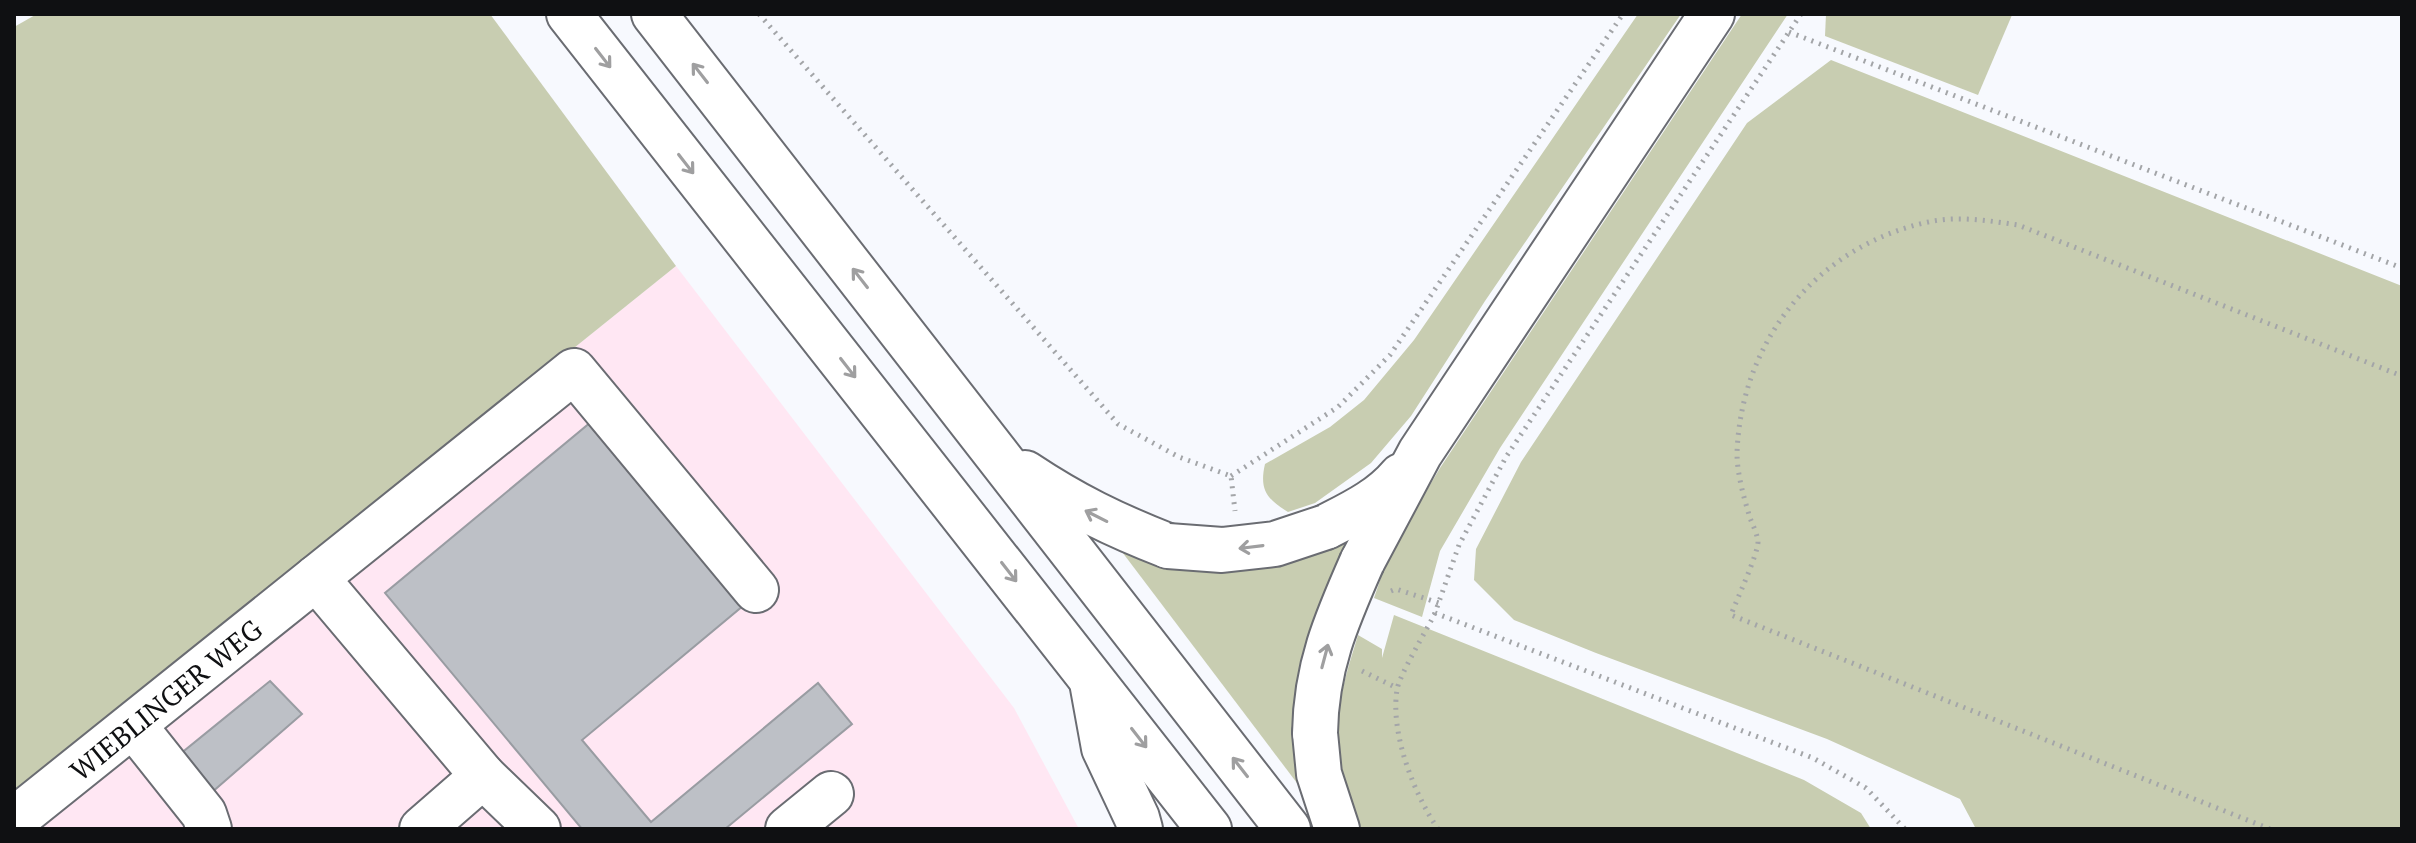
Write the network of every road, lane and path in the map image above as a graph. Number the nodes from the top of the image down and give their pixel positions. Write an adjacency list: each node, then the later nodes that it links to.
1 (569, 14): 20 (main road, one-way to 20)
2 (654, 14): 10 (main road, one-way to 2)
3 (759, 14): 12 (path)
4 (1623, 14): 12 (path)
5 (1712, 14): 11 (main road)
6 (1801, 14): 7 (path)
7 (1789, 32): 8 (path); 17 (path)
8 (2402, 268)
9 (2402, 376): 36 (path)
10 (976, 428): 11 (main road, one-way to 10, bridge); 32 (main road, one-way to 10)
11 (1420, 453): 15 (main road)
12 (1231, 476): 13 (path)
13 (1236, 515)
14 (316, 578): 16 (main road, WIEBLINGER WEG); 22 (main road, WIEBLINGER WEG); 23 (main road)
15 (1372, 578): 17 (path); 33 (main road, one-way to 15, bridge)
16 (756, 590)
17 (1439, 603): 18 (path)
18 (1435, 613): 21 (path); 35 (path)
19 (1352, 667): 21 (path)
20 (1091, 676): 30 (main road); 31 (main road, one-way to 31)
21 (1397, 688): 34 (path)
22 (134, 726): 25 (main road, WIEBLINGER WEG); 26 (main road)
23 (483, 776): 27 (main road); 28 (main road)
24 (831, 794): 29 (main road)
25 (14, 820)
26 (209, 829)
27 (422, 829)
28 (538, 829)
29 (788, 829)
30 (1140, 829)
31 (1209, 829)
32 (1288, 829)
33 (1337, 829)
34 (1438, 829)
35 (1905, 829)
36 (2270, 829)

